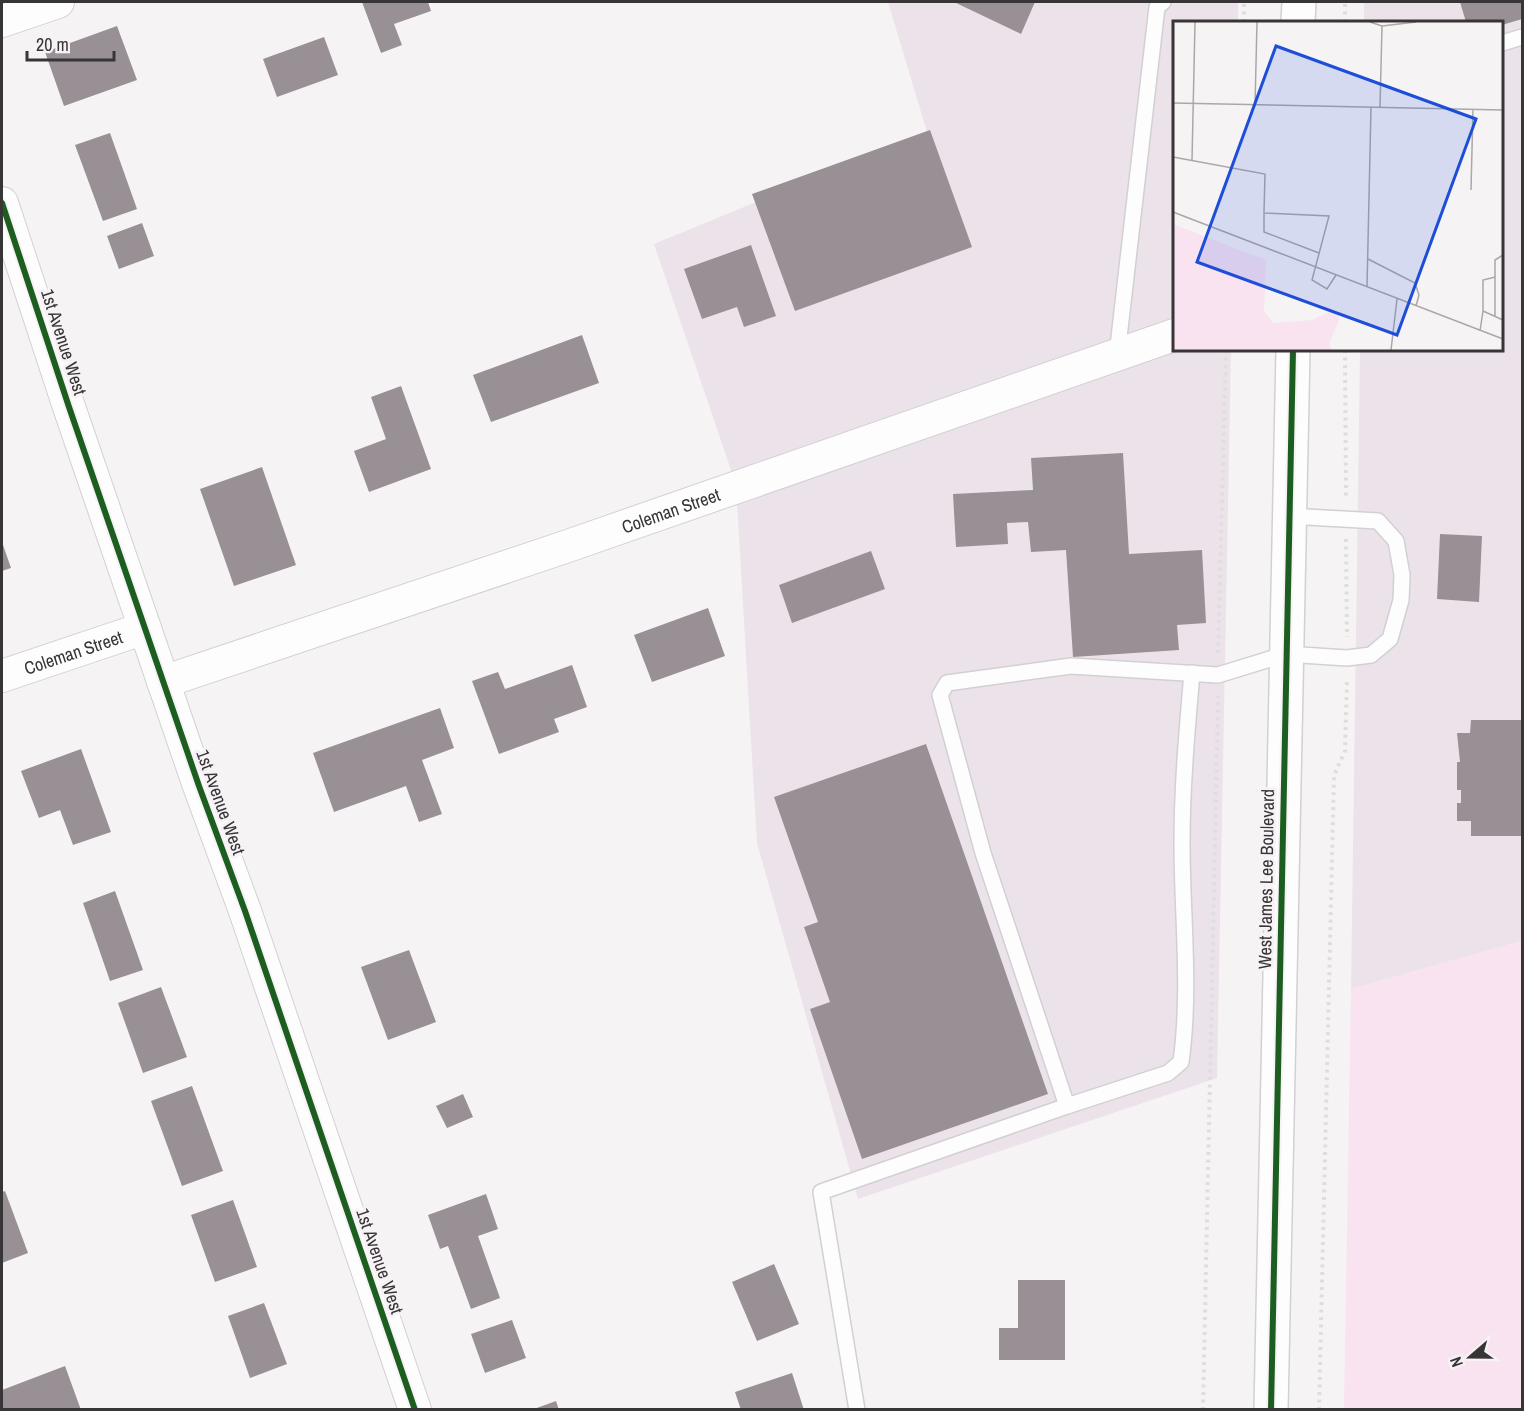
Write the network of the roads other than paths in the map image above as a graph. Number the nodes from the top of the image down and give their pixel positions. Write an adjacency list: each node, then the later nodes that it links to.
1 (58, 2): 4 (street)
2 (1163, 2): 11 (lane)
3 (1299, 2): 5 (main road)
4 (2, 21)
5 (1298, 21)
6 (1522, 37): 7 (lane)
7 (1503, 43)
8 (2, 203): 13 (street, 1st Avenue West)
9 (1173, 334): 11 (street, Coleman Street)
10 (1293, 351): 12 (main road, West James Lee Boulevard)
11 (1117, 355): 17 (street, Coleman Street)
12 (1289, 516): 14 (main road, West James Lee Boulevard); 14 (lane)
13 (145, 628): 16 (street, Coleman Street); 17 (street, 1st Avenue West)
14 (1286, 654): 15 (lane); 21 (main road, West James Lee Boulevard)
15 (1192, 673): 18 (lane); 18 (lane)
16 (2, 676)
17 (163, 682): 19 (street, 1st Avenue West)
18 (1067, 1106): 20 (lane)
19 (415, 1409)
20 (857, 1410)
21 (1271, 1410)

